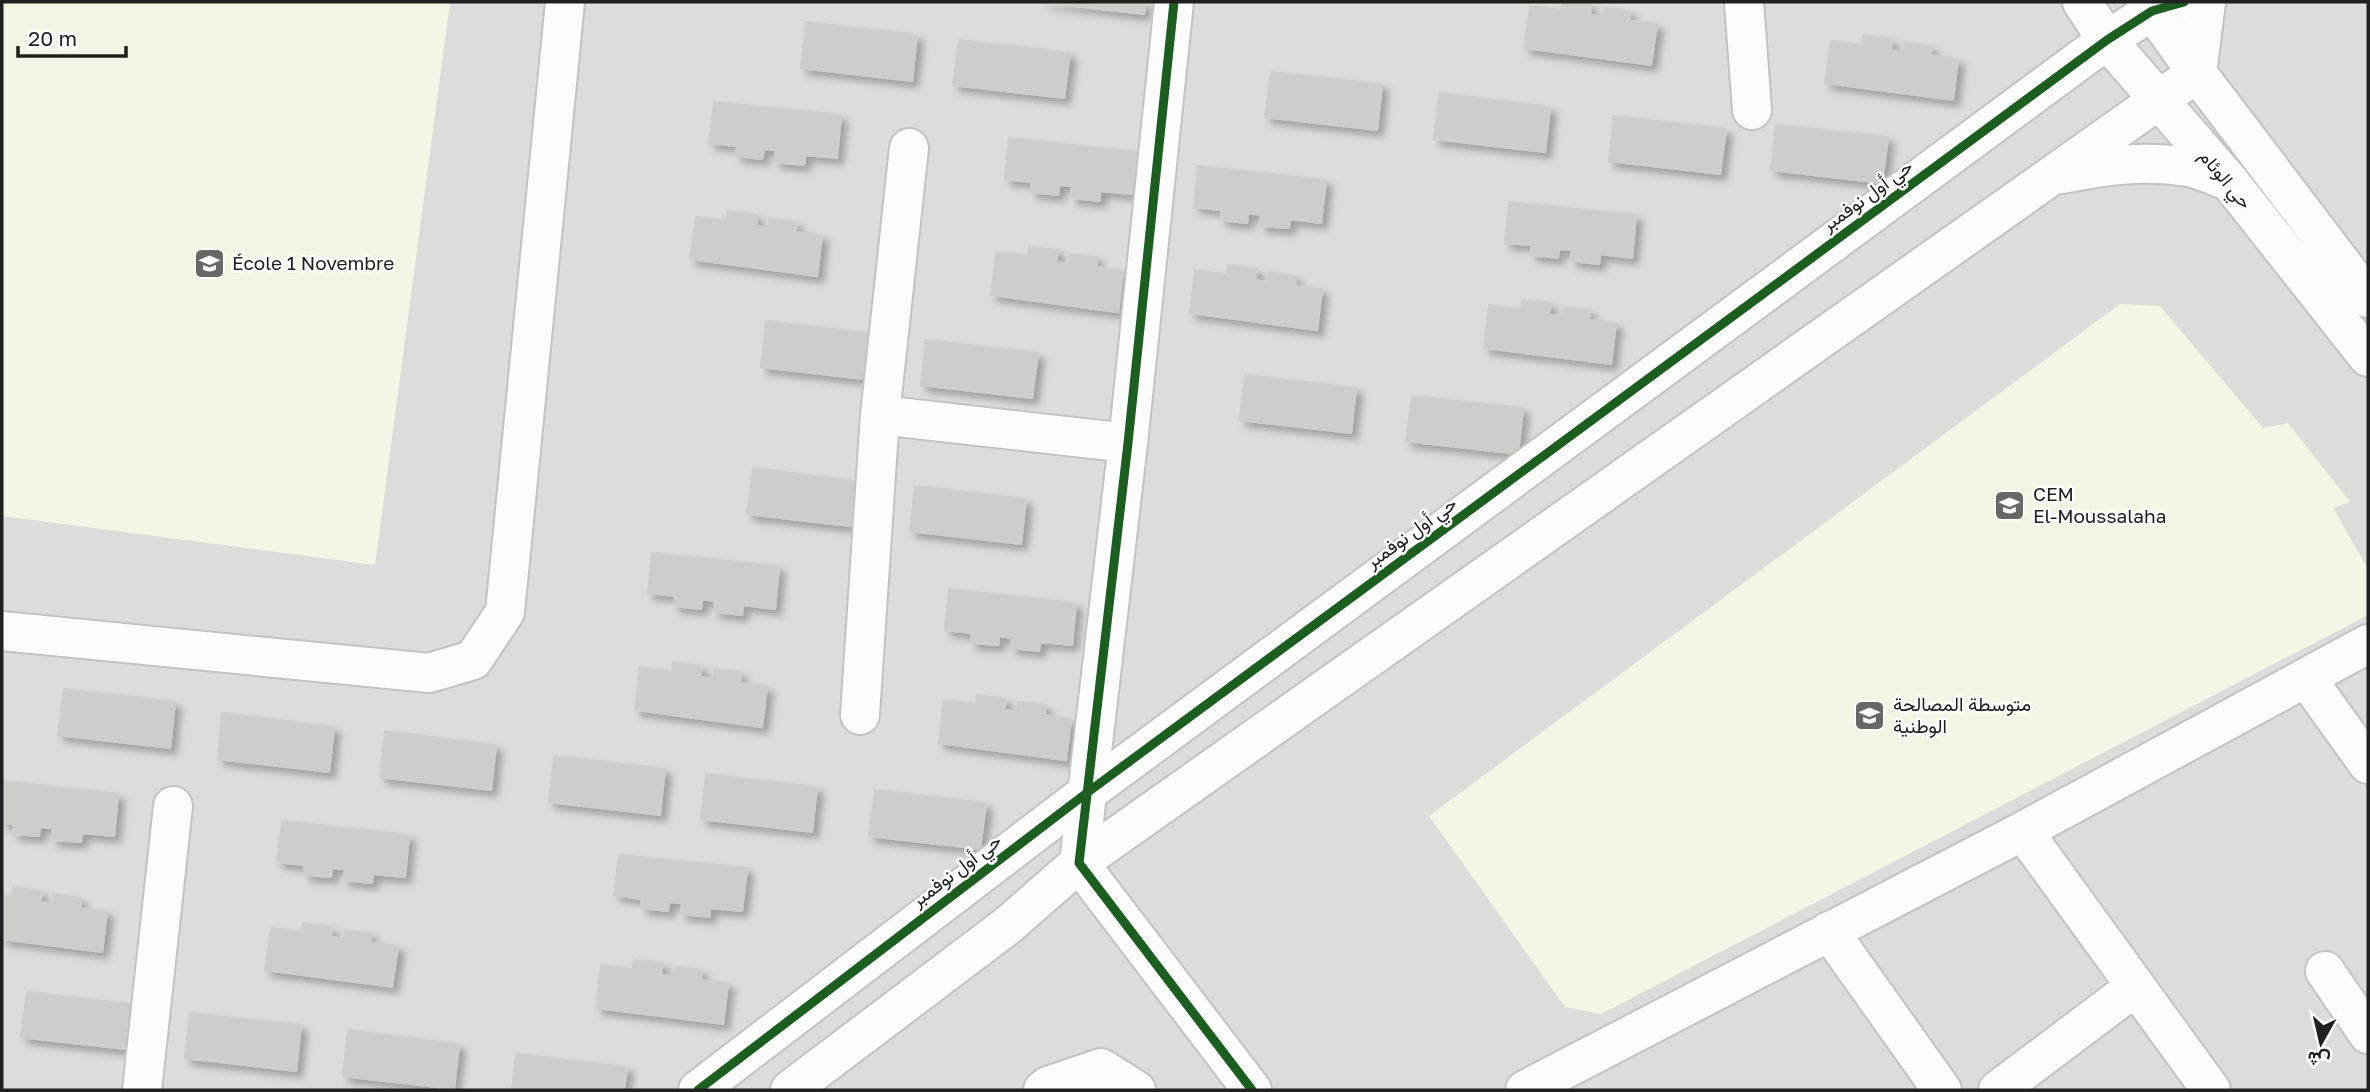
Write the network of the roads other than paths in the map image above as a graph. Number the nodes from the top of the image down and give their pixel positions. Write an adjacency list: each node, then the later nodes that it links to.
1 (565, 2): 18 (street)
2 (1174, 2): 17 (street)
3 (1744, 2): 10 (street)
4 (2082, 2): 7 (street, حي الوئام)
5 (2206, 2): 8 (street)
6 (2161, 5): 7 (street, حي أول نوفمبر); 8 (street)
7 (2107, 40): 9 (street, حي الوئام); 23 (street, حي أول نوفمبر)
8 (2197, 73): 9 (street); 14 (street)
9 (2159, 100): 12 (street); 13 (street, حي الوئام)
10 (1752, 110)
11 (909, 148): 16 (street)
12 (2048, 178): 13 (street); 26 (street)
13 (2229, 181): 15 (street, حي الوئام)
14 (2368, 298)
15 (2368, 357)
16 (880, 415): 17 (street); 21 (street)
17 (1128, 443): 23 (street)
18 (2, 631)
19 (2368, 644): 20 (street)
20 (2307, 679): 22 (street); 25 (street)
21 (860, 715)
22 (2368, 764)
23 (1088, 792): 26 (street); 33 (street, حي أول نوفمبر)
24 (173, 806): 32 (street)
25 (2023, 831): 27 (street); 29 (street)
26 (1079, 863): 34 (street); 37 (street)
27 (1829, 931): 31 (street); 38 (street)
28 (2325, 971): 30 (street)
29 (2135, 986): 39 (street); 40 (street)
30 (2368, 1034)
31 (1541, 1086)
32 (142, 1090)
33 (698, 1090)
34 (790, 1090)
35 (1043, 1090): 36 (street)
36 (1136, 1090)
37 (1252, 1090)
38 (1942, 1090)
39 (1998, 1090)
40 (2211, 1090)

